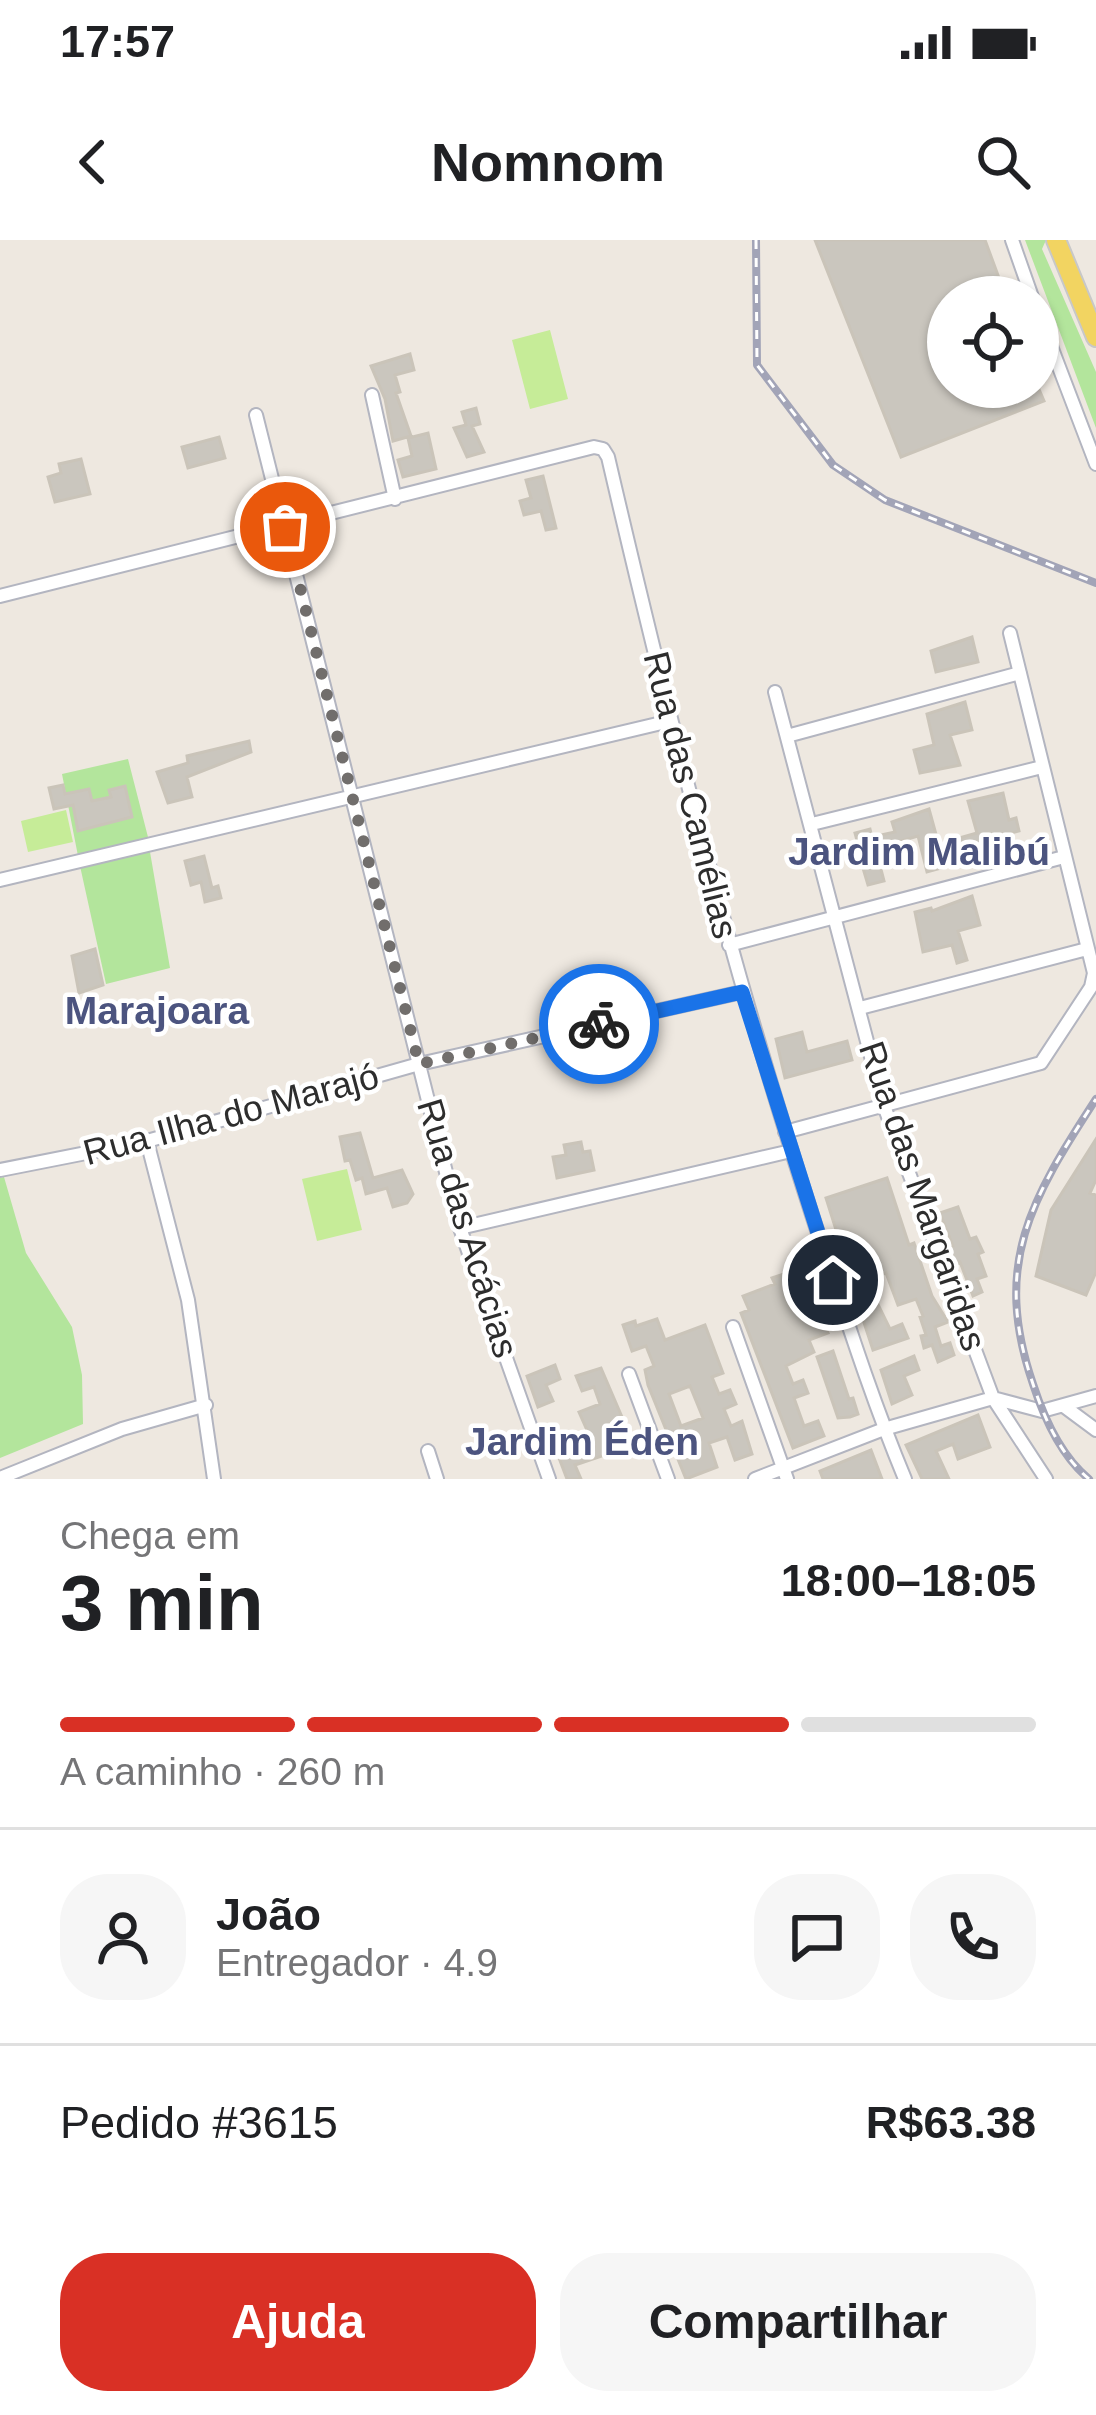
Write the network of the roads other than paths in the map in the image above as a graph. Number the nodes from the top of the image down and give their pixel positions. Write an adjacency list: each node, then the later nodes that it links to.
1 (1012, 240): 3 (street)
2 (1057, 240): 4 (main road)
3 (1025, 276)
4 (1096, 337)
5 (1059, 367): 8 (street)
6 (372, 395): 9 (street)
7 (256, 415): 10 (street, Rua das Acácias)
8 (1096, 464)
9 (395, 499): 10 (street); 15 (street, Rua das Camélias)
10 (285, 527): 11 (street); 18 (street, Rua das Acácias)
11 (0, 596)
12 (1010, 633): 13 (street)
13 (1020, 673): 16 (street); 17 (street)
14 (775, 692): 16 (street, Rua das Margaridas)
15 (670, 721): 18 (street); 23 (street, Rua das Camélias)
16 (787, 736): 19 (street, Rua das Margaridas)
17 (1042, 767): 19 (street); 20 (street)
18 (352, 799): 21 (street); 28 (street, Rua das Acácias)
19 (812, 824): 22 (street, Rua das Margaridas)
20 (1064, 857): 22 (street); 24 (street)
21 (0, 880)
22 (837, 915): 23 (street); 27 (street, Rua das Margaridas)
23 (729, 945): 26 (street, Rua das Camélias)
24 (1087, 949): 25 (street); 27 (street)
25 (1093, 980): 29 (street)
26 (742, 992): 28 (street, Rua Ilha do Marajó); 30 (street, Rua das Camélias)
27 (860, 1008): 29 (street, Rua das Margaridas)
28 (419, 1064): 31 (street, Rua Ilha do Marajó); 34 (street, Rua das Acácias)
29 (884, 1106): 30 (street); 38 (street, Rua das Margaridas)
30 (785, 1132): 32 (street, Rua das Camélias)
31 (147, 1141): 33 (street, Rua Ilha do Marajó); 39 (street)
32 (791, 1151): 34 (street); 42 (street, Rua das Camélias)
33 (0, 1171)
34 (460, 1228): 50 (street, Rua das Acácias)
35 (734, 1327): 46 (street)
36 (629, 1374): 51 (street)
37 (1096, 1396): 40 (street)
38 (993, 1398): 41 (street); 42 (street); 43 (street, Rua das Margaridas)
39 (206, 1405): 47 (street); 48 (street)
40 (1065, 1407): 41 (street); 44 (street)
41 (1028, 1409): 43 (street)
42 (884, 1429): 46 (street); 53 (street, Rua das Camélias)
43 (1013, 1430): 54 (street, Rua das Margaridas)
44 (1096, 1430)
45 (428, 1451): 49 (street)
46 (785, 1474): 52 (street)
47 (0, 1478)
48 (214, 1479)
49 (437, 1479)
50 (549, 1479)
51 (668, 1479)
52 (755, 1479)
53 (905, 1479)
54 (1046, 1479)

